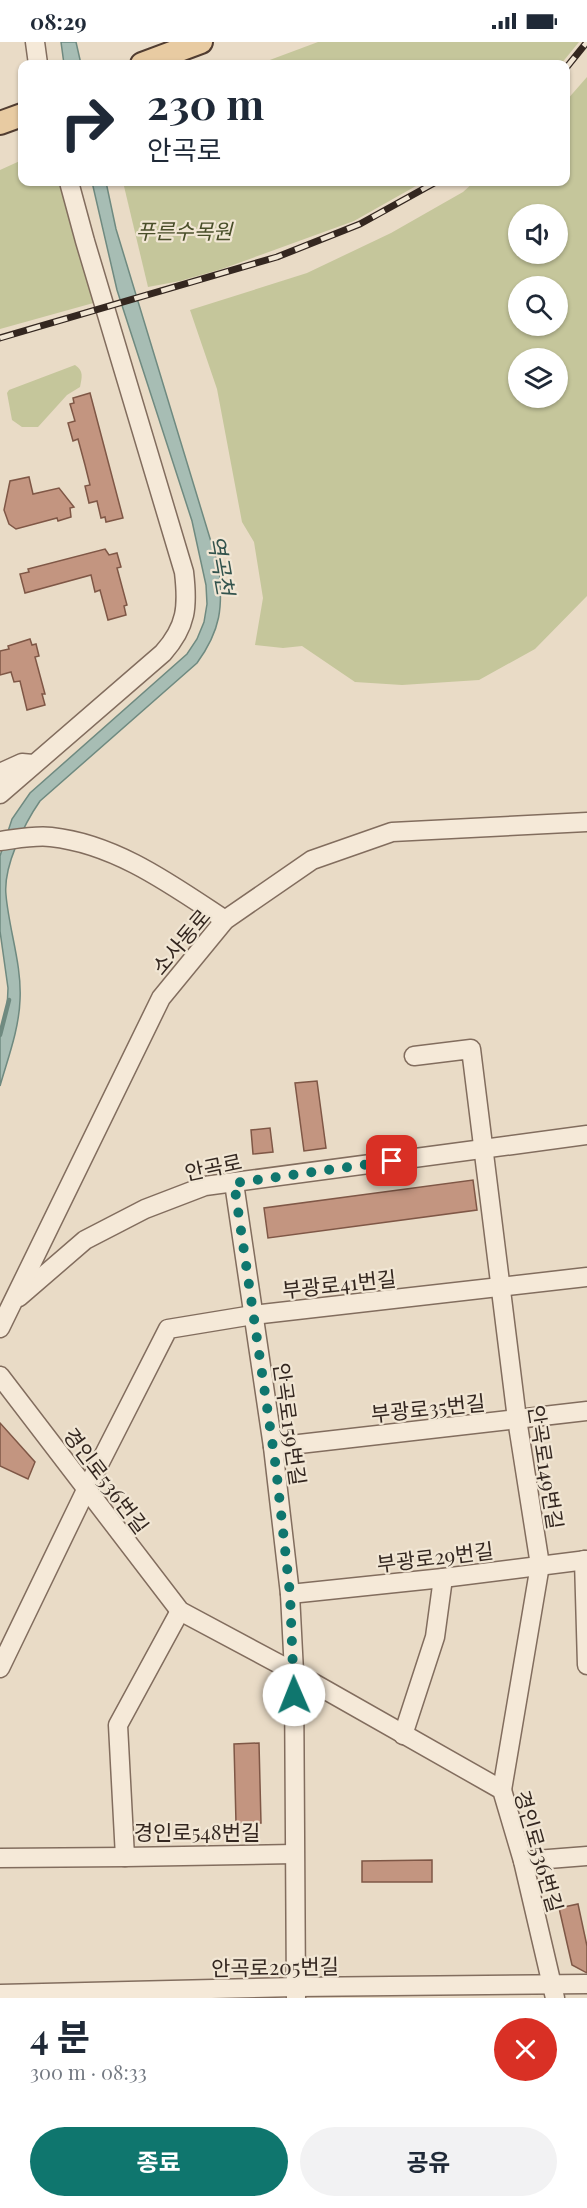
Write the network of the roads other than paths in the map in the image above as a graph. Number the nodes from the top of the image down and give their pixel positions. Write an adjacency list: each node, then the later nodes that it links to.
1 (36, 42): 3 (street)
2 (201, 42): 4 (main road)
3 (38, 60)
4 (153, 60)
5 (18, 116): 6 (main road)
6 (0, 123)
7 (70, 186): 8 (street)
8 (33, 764): 9 (street); 10 (street)
9 (0, 773)
10 (0, 794)
11 (587, 822): 13 (street, 소사동로)
12 (0, 841): 13 (street)
13 (225, 920): 20 (street, 소사동로)
14 (414, 1056): 16 (street)
15 (587, 1136): 16 (street, 안곡로)
16 (483, 1149): 17 (street, 안곡로); 19 (street, 안곡로149번길)
17 (234, 1183): 20 (street, 안곡로); 21 (street, 안곡로159번길)
18 (587, 1277): 19 (street, 부광로41번길)
19 (500, 1288): 21 (street, 부광로41번길); 25 (street, 안곡로149번길)
20 (12, 1303): 22 (street, 안곡로)
21 (253, 1315): 26 (street, 안곡로159번길); 27 (street, 부광로41번길)
22 (0, 1328)
23 (0, 1376): 27 (street, 경인로536번길)
24 (587, 1411): 25 (street, 부광로35번길)
25 (516, 1419): 26 (street, 부광로35번길); 29 (street, 안곡로149번길)
26 (273, 1447): 31 (street, 안곡로159번길)
27 (86, 1490): 32 (street, 경인로536번길); 34 (street)
28 (585, 1560): 29 (street, 부광로29번길); 33 (street, 부광로29번길)
29 (540, 1565): 30 (street, 부광로29번길); 37 (street, 안곡로149번길)
30 (443, 1578): 31 (street, 부광로29번길); 36 (street)
31 (290, 1594): 35 (street, 안곡로159번길)
32 (180, 1611): 35 (street, 경인로536번길); 40 (street, 경인로548번길)
33 (587, 1665)
34 (0, 1668)
35 (294, 1672): 36 (street, 경인로536번길); 38 (street)
36 (403, 1735): 37 (street, 경인로536번길)
37 (502, 1790): 42 (street, 경인로536번길)
38 (294, 1854): 40 (street, 경인로548번길); 45 (street)
39 (587, 1856): 42 (street)
40 (125, 1857): 41 (street)
41 (0, 1858)
42 (523, 1862): 44 (street, 경인로536번길)
43 (587, 1984): 44 (street, 안곡로205번길)
44 (553, 1991): 45 (street, 안곡로205번길)
45 (296, 1993): 46 (street, 안곡로205번길)
46 (0, 1994)

